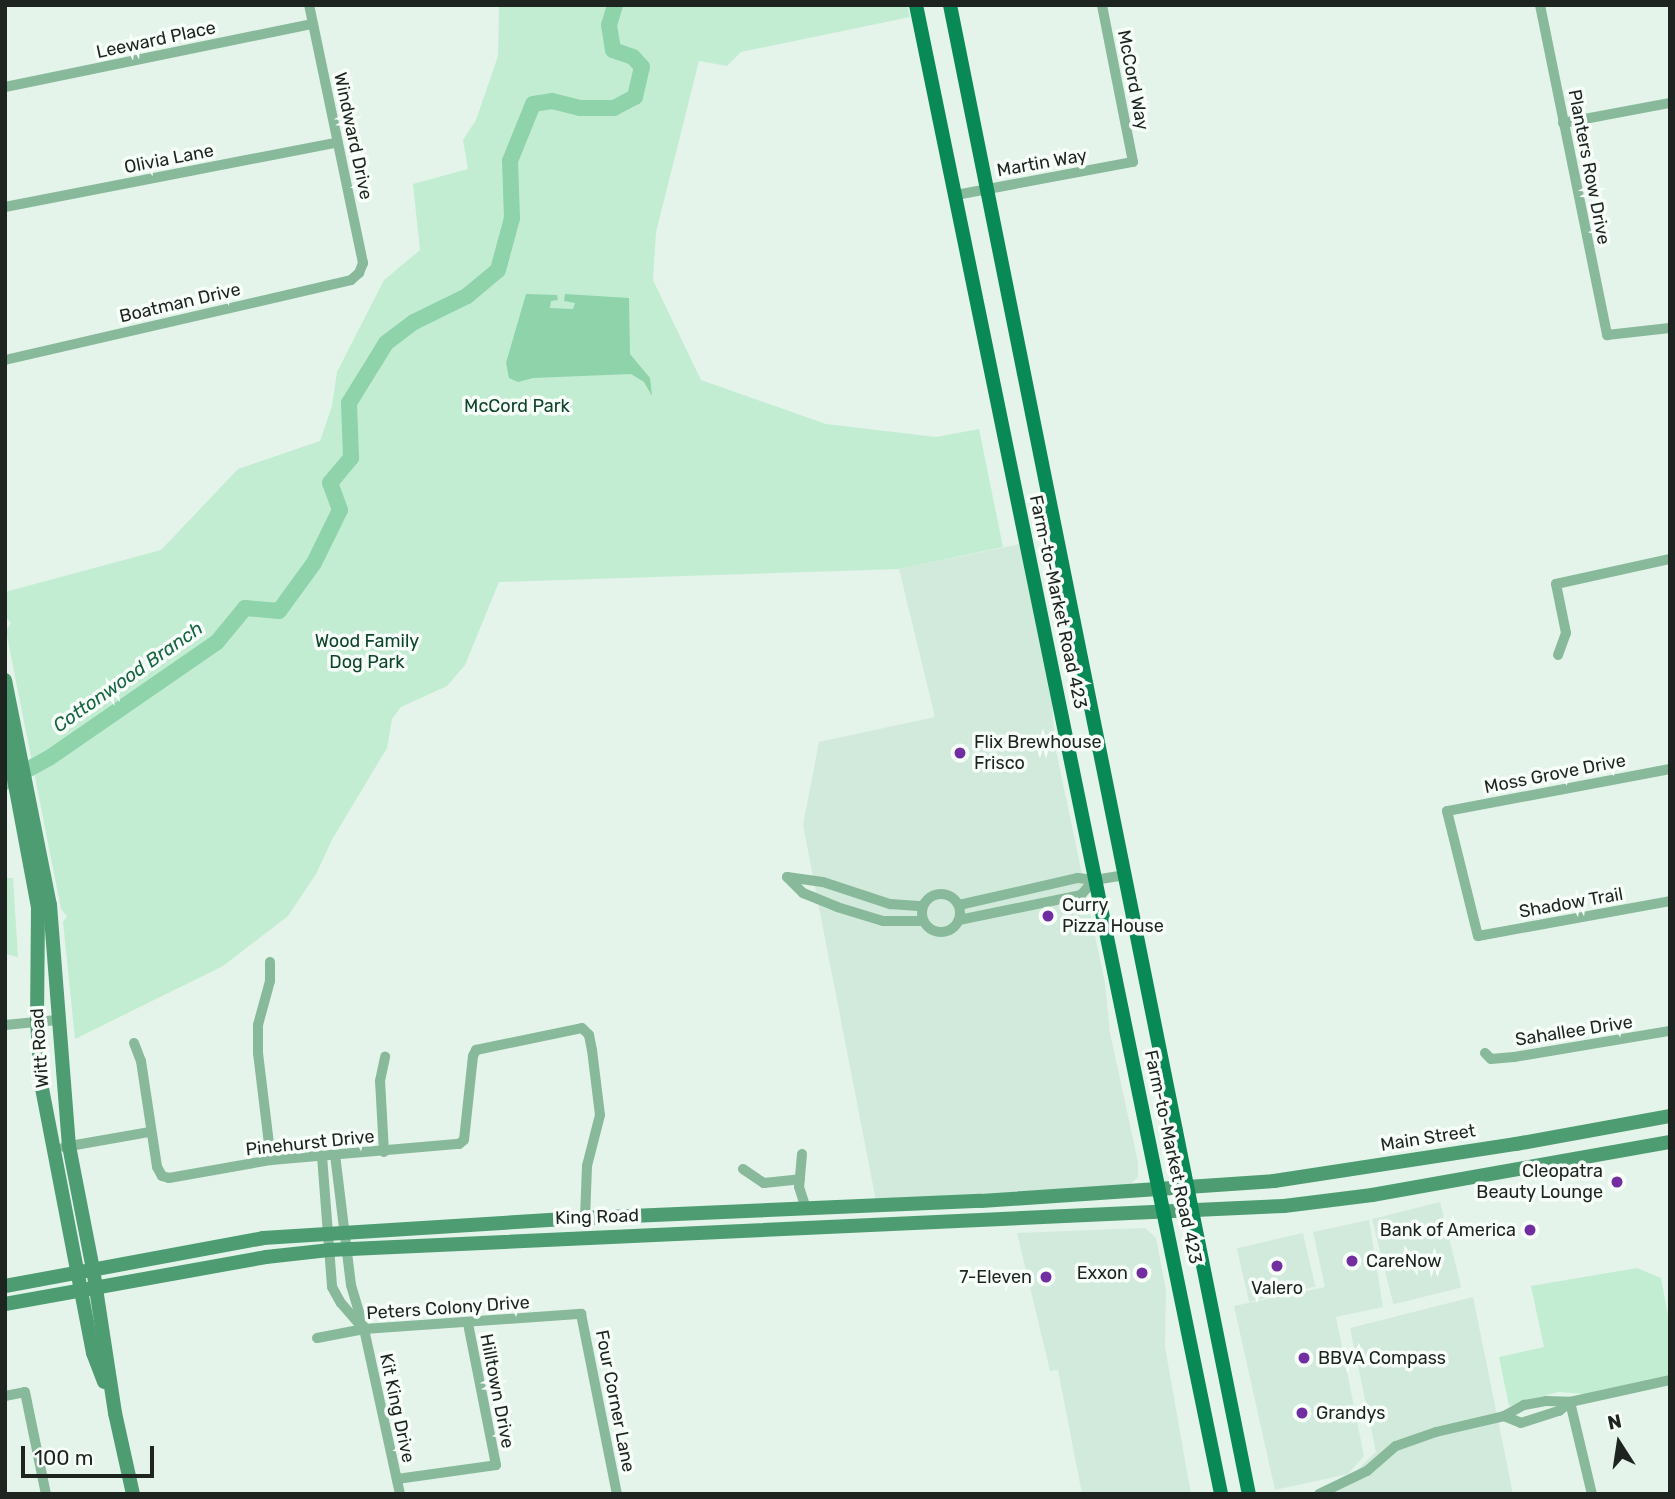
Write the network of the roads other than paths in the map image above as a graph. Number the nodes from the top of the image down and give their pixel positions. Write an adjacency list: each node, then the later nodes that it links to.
1 (309, 5): 6 (street, Windward Drive)
2 (916, 5): 13 (main road, Farm-to-Market Road 423)
3 (950, 5): 12 (main road, Farm-to-Market Road 423)
4 (1102, 5): 11 (street, McCord Way)
5 (1541, 5): 9 (street, Planters Row Drive)
6 (313, 24): 7 (street, Leeward Place); 10 (street, Windward Drive)
7 (5, 87)
8 (1670, 103): 9 (street)
9 (1563, 123): 16 (street, Planters Row Drive)
10 (338, 142): 14 (street, Olivia Lane); 15 (street, Windward Drive)
11 (1133, 162): 12 (street, Martin Way)
12 (988, 188): 13 (street, Martin Way); 23 (main road, Farm-to-Market Road 423)
13 (956, 195): 24 (main road, Farm-to-Market Road 423)
14 (5, 207)
15 (359, 273): 17 (street, Boatman Drive)
16 (1670, 328)
17 (5, 360)
18 (1670, 559): 19 (street)
19 (1558, 655)
20 (5, 680): 27 (street, Witt Road)
21 (5, 732): 27 (street, Witt Road)
22 (1670, 769): 31 (street, Moss Grove Drive)
23 (1126, 875): 24 (street); 52 (main road, Farm-to-Market Road 423)
24 (1094, 880): 26 (street); 29 (street); 53 (main road, Farm-to-Market Road 423)
25 (1670, 901): 31 (street, Shadow Trail)
26 (958, 905): 28 (street); 29 (street)
27 (44, 906): 33 (street, Witt Road); 34 (street, Witt Road)
28 (922, 906): 30 (street); 30 (street)
29 (959, 920): 30 (street)
30 (923, 921)
31 (1478, 936)
32 (270, 962): 49 (street)
33 (37, 1020): 34 (street); 35 (street); 44 (street, Witt Road)
34 (57, 1020): 43 (street, Witt Road)
35 (5, 1025)
36 (1670, 1031): 38 (street, Sahallee Drive)
37 (134, 1042): 41 (street)
38 (1485, 1053)
39 (385, 1057): 45 (street)
40 (1670, 1116): 52 (street, Main Street)
41 (149, 1132): 43 (street); 49 (street, Pinehurst Drive)
42 (1670, 1142): 57 (street)
43 (69, 1146): 44 (street); 66 (street, Witt Road)
44 (53, 1149): 67 (street, Witt Road)
45 (384, 1152): 47 (street, Pinehurst Drive); 59 (street, Pinehurst Drive)
46 (802, 1154): 51 (street)
47 (335, 1155): 48 (street, Pinehurst Drive); 61 (street, Kit King Drive)
48 (321, 1156): 49 (street, Pinehurst Drive); 62 (street, Kit King Drive)
49 (271, 1160)
50 (743, 1169): 51 (street)
51 (800, 1179): 55 (street)
52 (1190, 1189): 53 (street, King Road); 57 (main road, Farm-to-Market Road 423)
53 (1161, 1191): 54 (street, King Road); 56 (main road, Farm-to-Market Road 423)
54 (1024, 1198): 55 (street, King Road); 58 (street)
55 (806, 1209): 59 (street, King Road); 60 (street)
56 (1166, 1213): 57 (street, King Road); 58 (street, King Road); 86 (main road, Farm-to-Market Road 423)
57 (1194, 1213): 87 (main road, Farm-to-Market Road 423)
58 (1026, 1216): 60 (street, King Road)
59 (585, 1218): 61 (street, King Road); 63 (street)
60 (807, 1228): 63 (street, King Road)
61 (344, 1232): 62 (street, King Road); 64 (street, Kit King Drive)
62 (328, 1233): 65 (street, Kit King Drive); 66 (street, King Road)
63 (586, 1236): 64 (street, King Road)
64 (346, 1249): 65 (street, King Road); 74 (street, Kit King Drive)
65 (329, 1250): 69 (street, King Road); 74 (street, Kit King Drive)
66 (93, 1269): 67 (street, King Road); 69 (street, Witt Road)
67 (77, 1272): 68 (street, King Road); 70 (street, Witt Road)
68 (5, 1286)
69 (95, 1286): 70 (street, King Road); 79 (street, Witt Road)
70 (80, 1289): 71 (street, King Road); 79 (street, Witt Road)
71 (5, 1304)
72 (581, 1314): 73 (street, Peters Colony Drive); 85 (street, Four Corner Lane)
73 (468, 1323): 74 (street, Peters Colony Drive); 81 (street, Hilltown Drive)
74 (364, 1329): 75 (street, Peters Colony Drive); 81 (street, Kit King Drive)
75 (317, 1338)
76 (1670, 1380): 78 (street)
77 (5, 1396): 82 (street)
78 (1570, 1402): 80 (street); 80 (street); 89 (street)
79 (115, 1413): 83 (street, Witt Road)
80 (1504, 1416): 88 (street)
81 (397, 1479): 84 (street, Kit King Drive)
82 (46, 1494)
83 (134, 1494)
84 (400, 1494)
85 (617, 1494)
86 (1221, 1494)
87 (1249, 1494)
88 (1319, 1494)
89 (1592, 1494)

